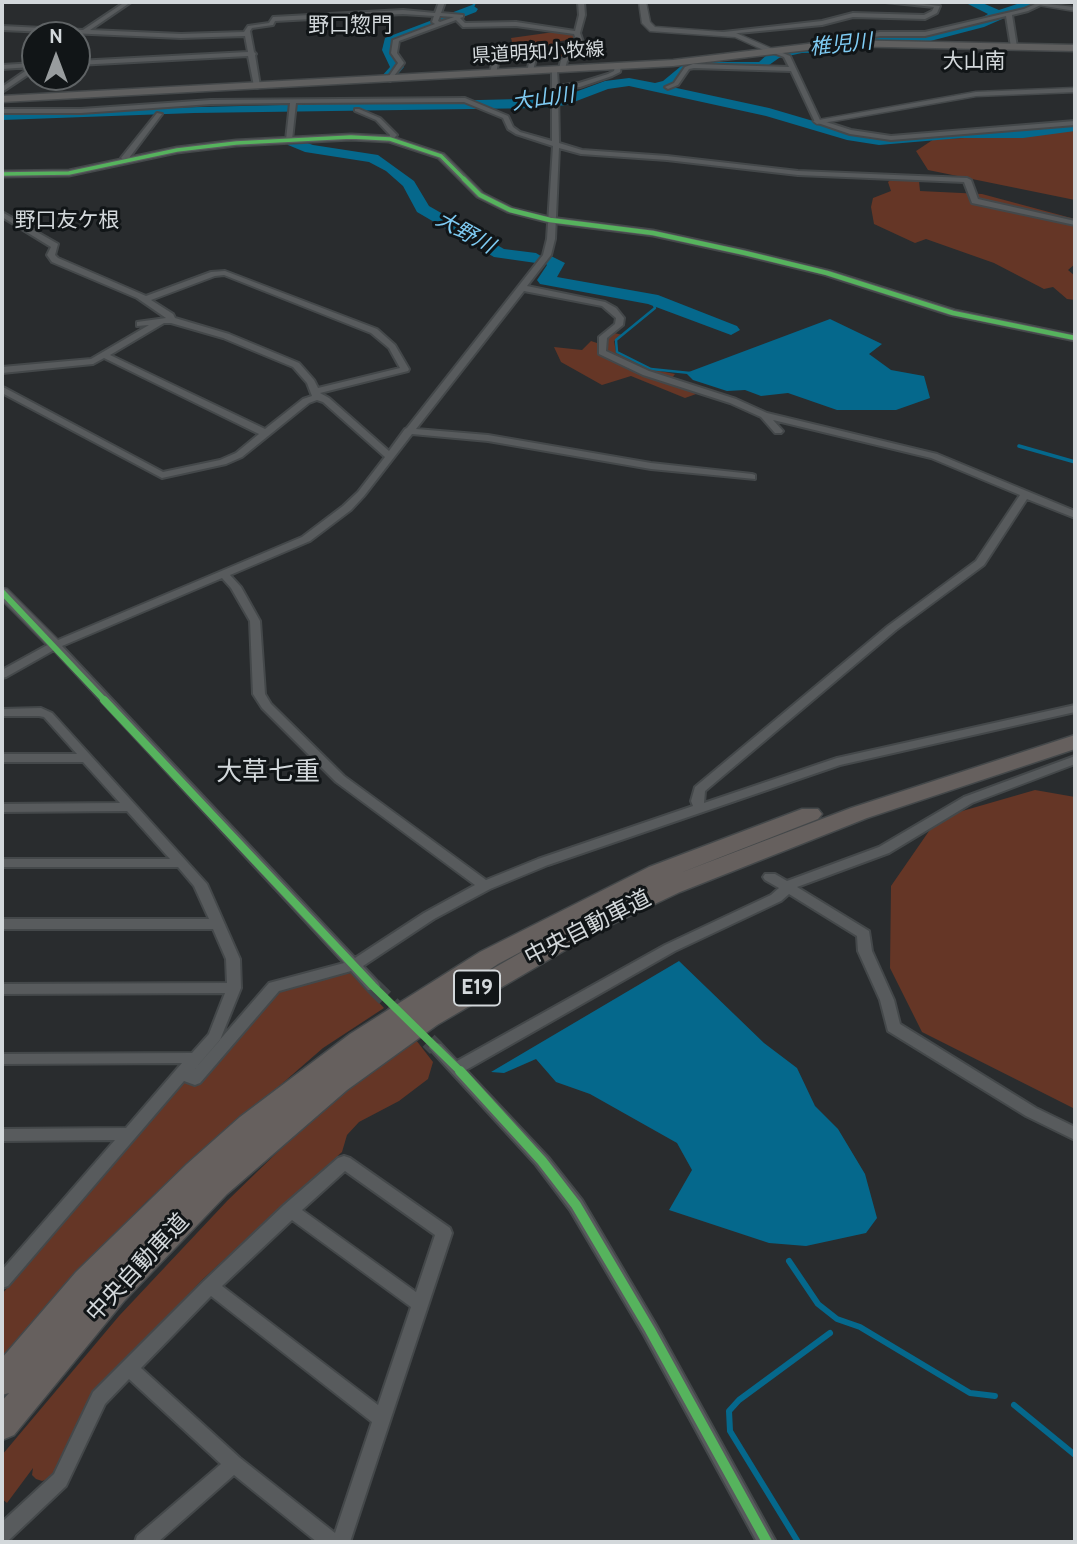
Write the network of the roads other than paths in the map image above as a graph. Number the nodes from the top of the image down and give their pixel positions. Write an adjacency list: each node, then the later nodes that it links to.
1 (128, 2): 13 (street)
2 (442, 2): 8 (street)
3 (581, 2): 16 (street)
4 (642, 2): 17 (street)
5 (888, 2): 17 (street)
6 (1040, 2): 7 (street); 9 (street)
7 (1075, 9)
8 (439, 13): 10 (street); 11 (street); 18 (street)
9 (1009, 14): 19 (street); 20 (street)
10 (458, 16): 11 (street); 16 (street)
11 (440, 24): 33 (street)
12 (2, 28): 14 (street)
13 (91, 28)
14 (21, 29)
15 (91, 31): 18 (street)
16 (578, 33): 29 (street)
17 (718, 33): 22 (street)
18 (249, 34): 23 (street)
19 (804, 46): 20 (main road, 県道明知小牧線); 22 (main road, 県道明知小牧線)
20 (1014, 47): 21 (main road, 県道明知小牧線)
21 (1075, 48)
22 (777, 52): 26 (main road, 県道明知小牧線); 28 (street)
23 (253, 54): 24 (street); 34 (street)
24 (91, 62)
25 (21, 66): 27 (street)
26 (618, 66): 29 (main road, 県道明知小牧線); 35 (street)
27 (2, 67)
28 (793, 69): 36 (street); 45 (street)
29 (558, 70): 30 (main road, 県道明知小牧線); 35 (street)
30 (530, 71): 31 (main road, 県道明知小牧線); 31 (street)
31 (493, 73): 33 (main road, 県道明知小牧線)
32 (21, 76): 37 (street)
33 (390, 79): 34 (main road, 県道明知小牧線)
34 (257, 86): 39 (main road, 県道明知小牧線)
35 (554, 88): 40 (street)
36 (668, 88)
37 (2, 90)
38 (1075, 90): 45 (street)
39 (2, 99)
40 (554, 102): 49 (street)
41 (292, 105): 43 (street); 48 (street); 49 (street)
42 (357, 110): 47 (street)
43 (2, 111)
44 (159, 114): 50 (street)
45 (817, 121): 46 (street)
46 (1075, 123)
47 (390, 139): 48 (street); 53 (street)
48 (289, 140): 50 (street)
49 (556, 145): 53 (street); 54 (street)
50 (129, 160): 51 (street)
51 (2, 174)
52 (2, 214): 56 (street)
53 (550, 220): 55 (street); 59 (street)
54 (1075, 223)
55 (523, 288): 64 (street); 66 (street)
56 (145, 299): 57 (street); 63 (street)
57 (167, 320): 58 (street); 60 (street); 63 (street)
58 (140, 324)
59 (1075, 338)
60 (106, 356): 61 (street); 67 (street)
61 (2, 370)
62 (2, 390): 67 (street)
63 (316, 395): 67 (street); 68 (street)
64 (764, 415): 65 (street); 70 (street)
65 (778, 430)
66 (408, 431): 68 (street); 69 (street)
67 (267, 434)
68 (388, 455): 72 (street)
69 (752, 477)
70 (1024, 496): 71 (street); 84 (street)
71 (1075, 515)
72 (224, 574): 74 (street); 89 (street)
73 (2, 592): 74 (street)
74 (55, 645): 75 (street); 93 (street)
75 (2, 675)
76 (1075, 709): 84 (street)
77 (2, 712): 81 (street)
78 (1075, 726): 110 (highway, 中央自動車道 / E19)
79 (1075, 742): 112 (highway, 中央自動車道 / E19)
80 (2, 758): 81 (street)
81 (86, 758): 83 (street)
82 (1075, 760): 90 (street)
83 (130, 807): 85 (street); 87 (street)
84 (700, 807): 89 (street)
85 (2, 808)
86 (2, 863): 87 (street)
87 (179, 863): 91 (street)
88 (770, 877): 90 (street)
89 (485, 886): 93 (street)
90 (785, 888): 100 (street); 103 (street)
91 (216, 924): 92 (street); 95 (street)
92 (2, 925)
93 (355, 965): 94 (street); 101 (street)
94 (373, 986)
95 (234, 988): 96 (street); 98 (street)
96 (2, 989)
97 (436, 1048): 100 (street)
98 (196, 1058): 99 (street); 101 (street)
99 (2, 1059)
100 (457, 1068): 118 (street)
101 (182, 1075): 102 (street)
102 (130, 1134): 104 (street); 106 (street)
103 (1075, 1134)
104 (5, 1139)
105 (290, 1210): 107 (street); 108 (street); 108 (street)
106 (2, 1281)
107 (210, 1286): 109 (street); 111 (street)
108 (421, 1305): 111 (street)
109 (130, 1369): 113 (street); 114 (street)
110 (2, 1381)
111 (382, 1419): 117 (street)
112 (2, 1425)
113 (234, 1464): 115 (street); 116 (street)
114 (2, 1534)
115 (145, 1542)
116 (331, 1542)
117 (341, 1542)
118 (766, 1542)

